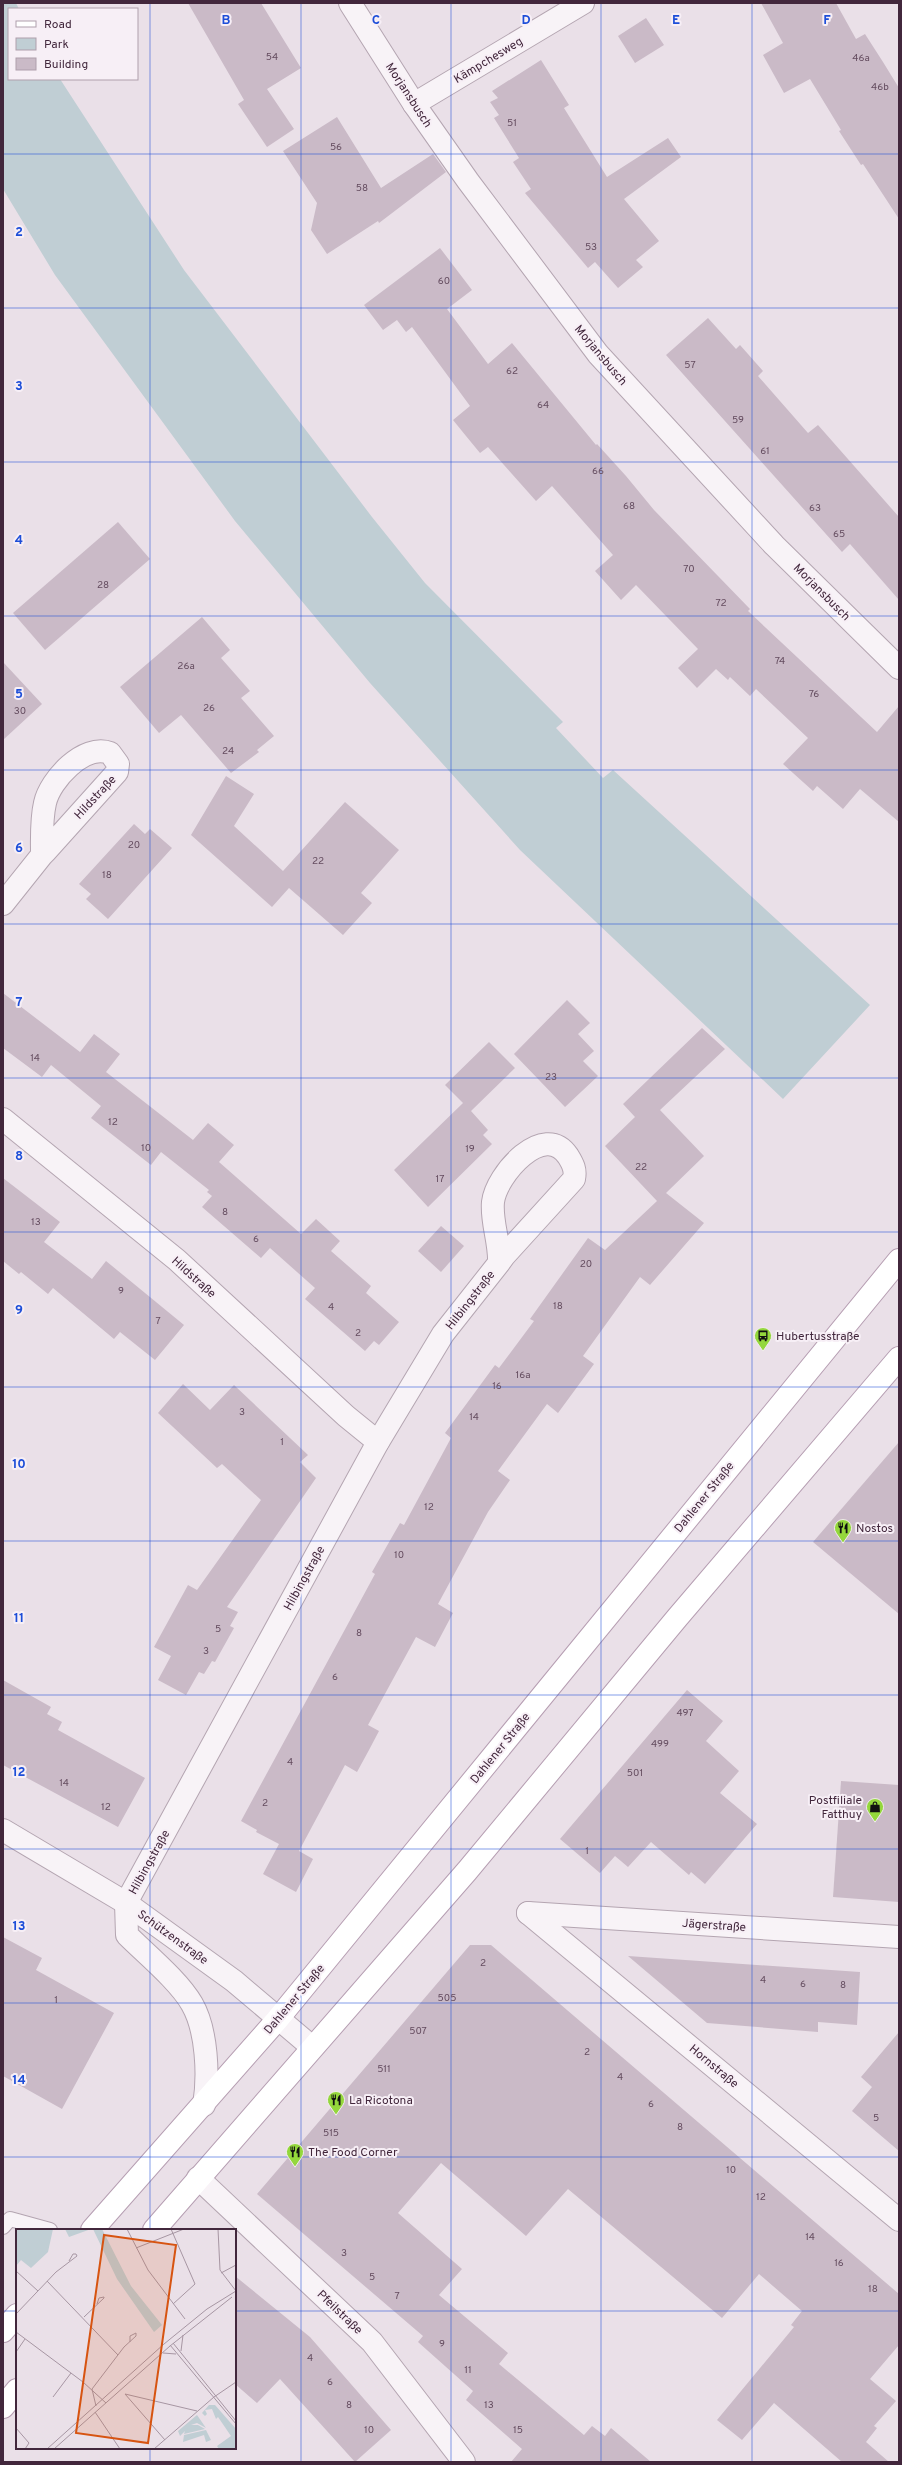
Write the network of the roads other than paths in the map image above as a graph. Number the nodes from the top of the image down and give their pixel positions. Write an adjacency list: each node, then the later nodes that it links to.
1 (350, 3): 3 (street, Morjansbusch)
2 (583, 3): 3 (street, Kämpchesweg)
3 (414, 104): 4 (street, Morjansbusch)
4 (899, 668)
5 (42, 855): 5 (street, Hildstraße); 6 (street, Hildstraße)
6 (3, 904)
7 (3, 1119): 11 (street, Hildstraße)
8 (899, 1260): 16 (main road, Dahlener Straße)
9 (499, 1263): 9 (street, Hilbingstraße); 11 (street, Hilbingstraße)
10 (899, 1358): 17 (main road)
11 (378, 1442): 13 (street, Hilbingstraße)
12 (3, 1830): 13 (street, Schützenstraße)
13 (126, 1903): 16 (street, Schützenstraße); 18 (street)
14 (528, 1913): 15 (street, Jägerstraße); 20 (street, Hornstraße)
15 (899, 1937)
16 (277, 2020): 17 (street, Schützenstraße); 18 (main road, Dahlener Straße)
17 (312, 2047): 19 (main road)
18 (204, 2105): 23 (main road, Dahlener Straße)
19 (198, 2178): 24 (main road); 29 (street, Pfeilstraße)
20 (899, 2220)
21 (3, 2227): 22 (lane)
22 (46, 2229)
23 (93, 2229)
24 (155, 2229)
25 (16, 2316): 26 (main road)
26 (3, 2332)
27 (16, 2391): 28 (main road)
28 (3, 2407)
29 (464, 2462)

